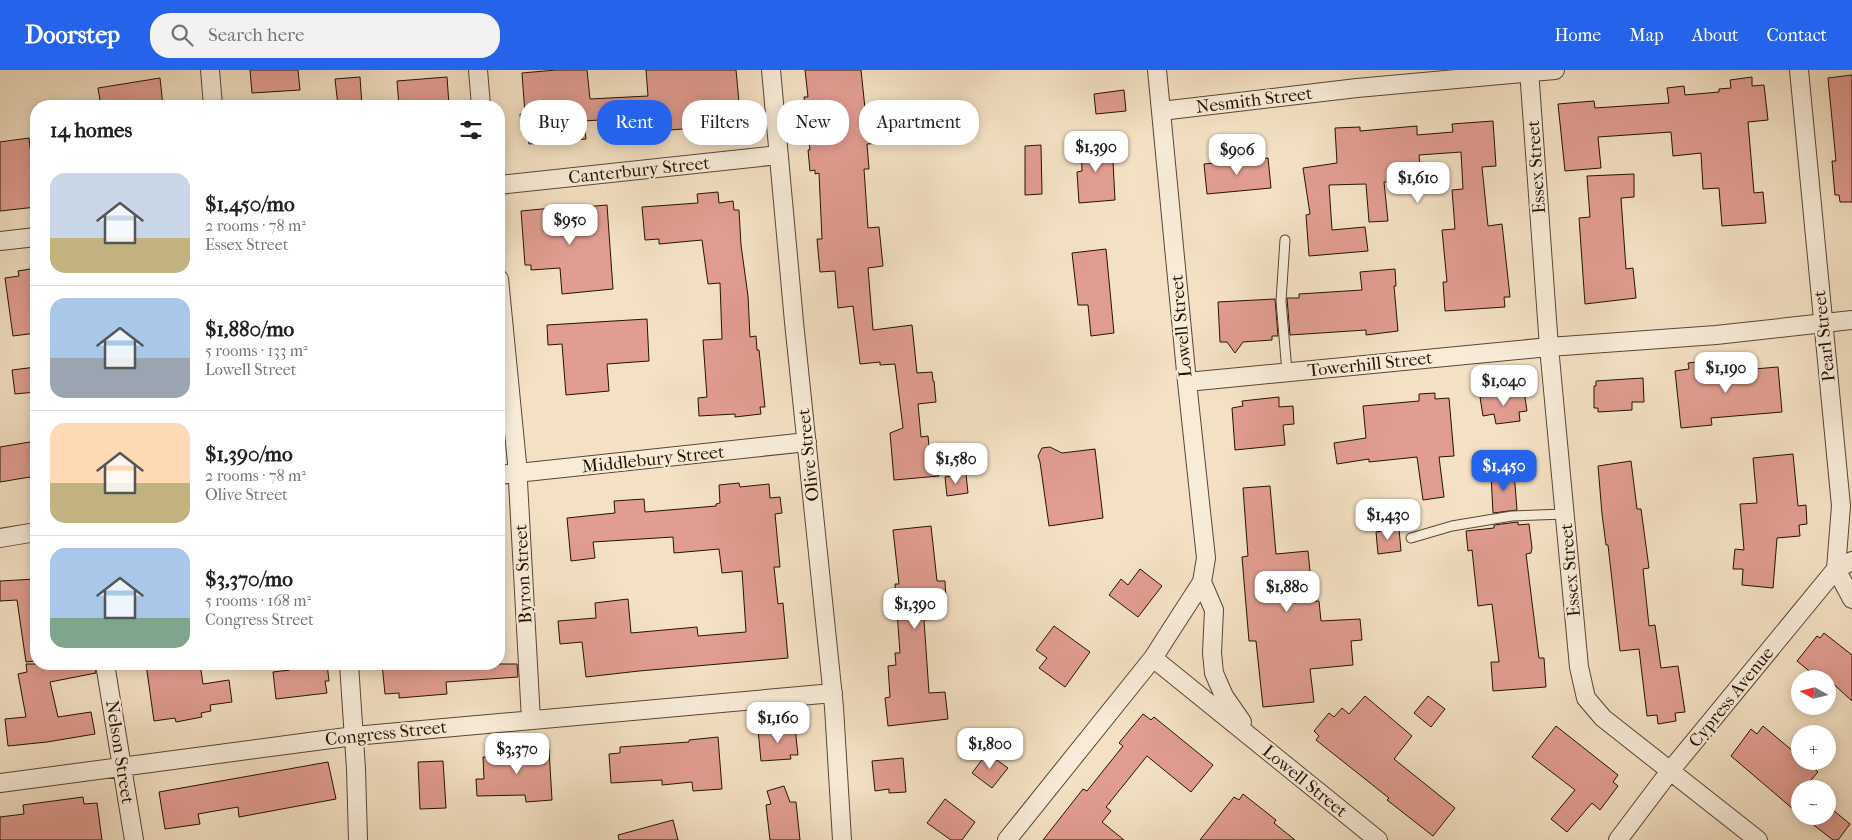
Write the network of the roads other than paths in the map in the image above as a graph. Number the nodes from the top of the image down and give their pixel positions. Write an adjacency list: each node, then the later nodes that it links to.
1 (210, 70): 8 (street)
2 (478, 70): 9 (street)
3 (771, 70): 11 (street, Olive Street)
4 (1157, 70): 10 (street, Lowell Street)
5 (1555, 70): 7 (street, Nesmith Street)
6 (1798, 70): 17 (street, Pearl Street)
7 (1529, 71): 10 (street, Nesmith Street); 19 (street, Essex Street)
8 (212, 100)
9 (481, 100)
10 (1161, 111): 21 (street, Lowell Street)
11 (779, 155): 12 (street, Canterbury Street); 22 (street, Olive Street)
12 (505, 184)
13 (30, 238): 15 (street)
14 (1285, 240): 20 (lane)
15 (0, 242)
16 (1852, 320): 17 (street, Towerhill Street)
17 (1823, 324): 19 (street, Towerhill Street); 30 (street, Pearl Street)
18 (505, 340): 23 (street, Byron Street)
19 (1549, 347): 20 (street, Towerhill Street); 25 (street, Essex Street)
20 (1287, 372): 21 (street, Towerhill Street)
21 (1187, 382): 31 (street, Lowell Street)
22 (807, 442): 23 (street, Middlebury Street); 36 (street, Olive Street)
23 (518, 473): 24 (street, Middlebury Street); 37 (street, Byron Street)
24 (505, 474)
25 (1564, 514): 28 (lane); 41 (street, Essex Street)
26 (30, 533): 27 (street)
27 (0, 538)
28 (1411, 538)
29 (1852, 561): 30 (street, Cypress Avenue)
30 (1836, 569): 32 (street); 41 (street, Cypress Avenue)
31 (1202, 582): 33 (street, Lowell Street); 39 (street, Lowell Street)
32 (1852, 599)
33 (1153, 658): 39 (street, Lowell Street); 46 (street)
34 (106, 670): 40 (street, Nelson Street)
35 (349, 670): 38 (street)
36 (833, 693): 37 (street, Congress Street); 45 (street, Olive Street)
37 (531, 720): 38 (street, Congress Street)
38 (354, 736): 40 (street, Congress Street); 44 (street)
39 (1256, 740): 47 (street, Lowell Street)
40 (122, 766): 42 (street, Congress Street); 43 (street, Nelson Street)
41 (1670, 771): 48 (street, Cypress Avenue); 49 (street, Essex Street)
42 (0, 782)
43 (134, 840)
44 (358, 840)
45 (842, 840)
46 (1006, 840)
47 (1378, 840)
48 (1618, 840)
49 (1758, 840)

